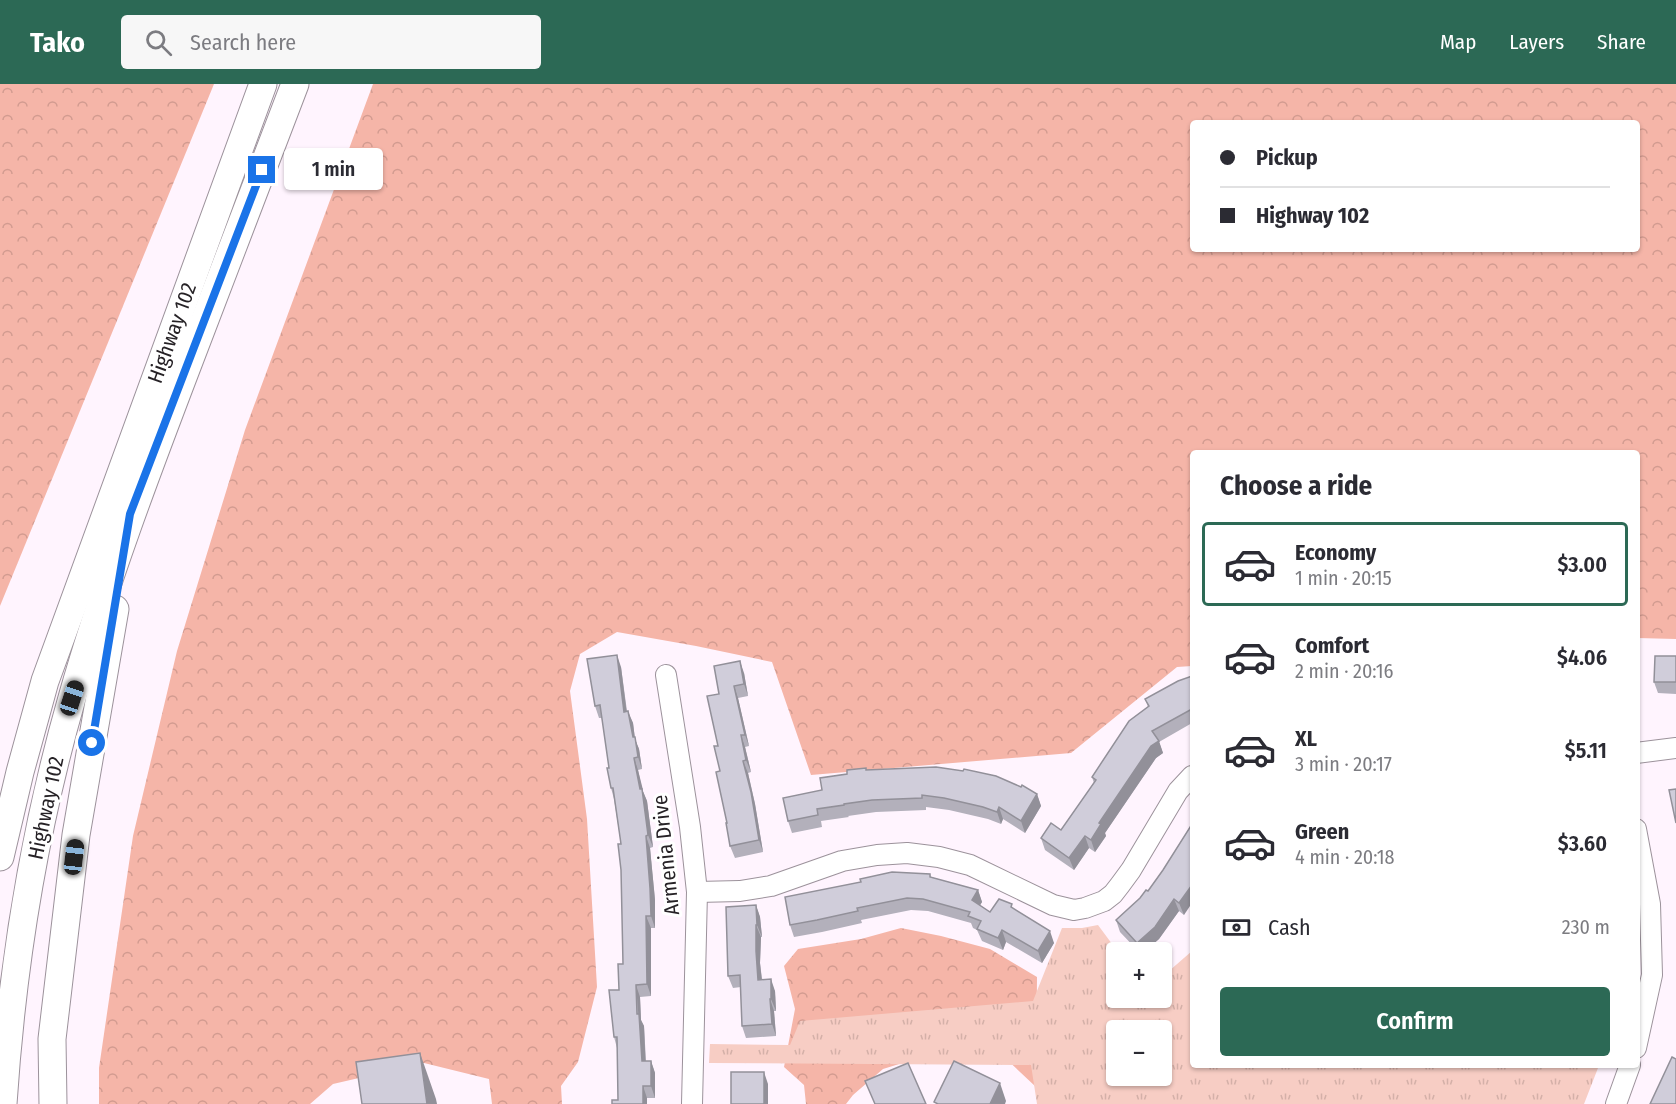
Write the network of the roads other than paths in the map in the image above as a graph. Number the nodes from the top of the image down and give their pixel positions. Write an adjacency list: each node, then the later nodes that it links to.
1 (263, 84): 9 (highway, Highway 102)
2 (295, 84): 3 (highway, Highway 102)
3 (130, 514): 13 (highway, Highway 102); 14 (highway)
4 (666, 675): 10 (street, Armenia Drive)
5 (1676, 748): 6 (street)
6 (1640, 752)
7 (1190, 778): 10 (street)
8 (1640, 850): 11 (street)
9 (0, 857)
10 (697, 892): 15 (street, Armenia Drive)
11 (1640, 1030)
12 (1629, 1068): 16 (street)
13 (3, 1104)
14 (53, 1104)
15 (692, 1104)
16 (1616, 1104)

